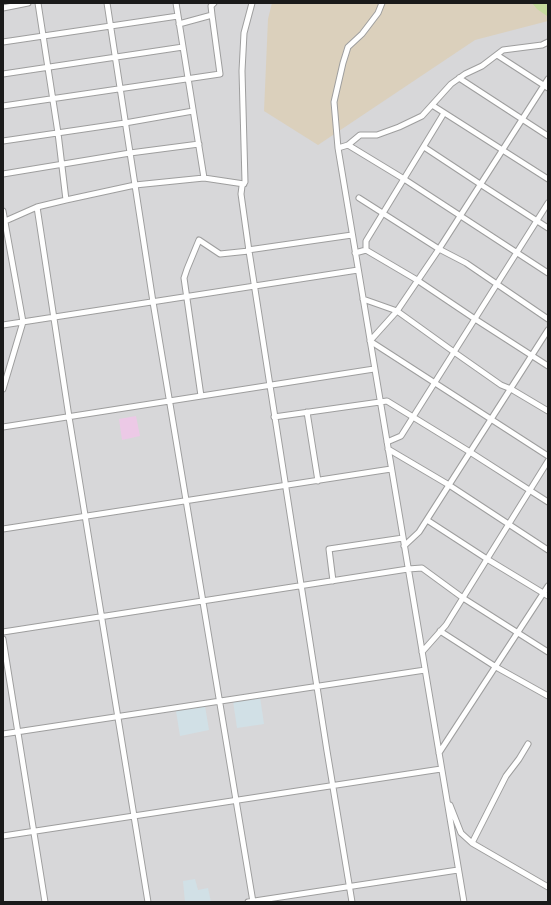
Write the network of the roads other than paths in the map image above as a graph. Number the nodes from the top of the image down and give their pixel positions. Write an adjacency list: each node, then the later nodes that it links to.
1 (28, 3): 8 (street)
2 (38, 3): 13 (street)
3 (107, 3): 12 (street)
4 (176, 3): 10 (street)
5 (214, 3): 9 (street)
6 (252, 3): 47 (street)
7 (382, 3): 39 (street)
8 (3, 8)
9 (212, 15): 11 (street); 21 (street)
10 (178, 16): 11 (street); 12 (street)
11 (179, 24): 16 (street)
12 (110, 26): 13 (street); 18 (street)
13 (43, 36): 14 (street); 19 (street)
14 (3, 42)
15 (548, 42): 17 (street)
16 (183, 47): 18 (street); 21 (street)
17 (496, 55): 22 (street); 24 (street)
18 (115, 57): 19 (street); 25 (street)
19 (48, 67): 20 (street); 26 (street)
20 (3, 74)
21 (188, 78): 25 (street); 29 (street)
22 (459, 78): 27 (street); 31 (street)
23 (548, 79): 24 (street)
24 (546, 87): 31 (street)
25 (120, 88): 26 (street); 32 (street)
26 (53, 99): 28 (street); 33 (street)
27 (432, 105): 30 (street); 37 (street)
28 (3, 106)
29 (193, 111): 32 (street); 36 (street)
30 (444, 113): 38 (street); 40 (street)
31 (522, 119): 34 (street); 40 (street)
32 (125, 123): 33 (street); 41 (street)
33 (58, 133): 35 (street); 42 (street)
34 (548, 136)
35 (3, 142)
36 (199, 144): 41 (street); 44 (street)
37 (348, 145): 39 (street); 45 (street)
38 (424, 147): 45 (street); 48 (street)
39 (338, 148): 60 (street)
40 (502, 150): 46 (street); 48 (street)
41 (130, 153): 42 (street); 49 (street)
42 (62, 164): 43 (street); 51 (street)
43 (3, 174)
44 (204, 178): 47 (street); 49 (street)
45 (404, 179): 55 (street); 56 (street)
46 (548, 179)
47 (244, 184): 63 (street)
48 (480, 184): 56 (street); 57 (street)
49 (135, 185): 51 (street); 73 (street)
50 (359, 198): 55 (street)
51 (66, 200): 53 (street)
52 (548, 203): 57 (street)
53 (37, 208): 58 (street); 75 (street)
54 (3, 211): 58 (street)
55 (383, 212): 61 (street); 62 (street)
56 (460, 216): 61 (street); 65 (street)
57 (537, 221): 59 (street); 65 (street)
58 (4, 222): 78 (street)
59 (548, 228)
60 (352, 235): 63 (street); 64 (street)
61 (439, 249): 68 (street); 69 (street)
62 (366, 250): 64 (street); 68 (street)
63 (248, 251): 70 (street); 71 (street)
64 (355, 253): 66 (street)
65 (517, 253): 67 (street); 69 (street)
66 (358, 270): 70 (street); 72 (street)
67 (548, 273)
68 (417, 280): 74 (street); 76 (street)
69 (497, 285): 76 (street); 77 (street)
70 (254, 286): 71 (street); 87 (street)
71 (186, 296): 73 (street); 90 (street)
72 (363, 299): 74 (street); 81 (street)
73 (153, 302): 75 (street); 91 (street)
74 (397, 311): 81 (street); 82 (street)
75 (53, 317): 78 (street); 96 (street)
76 (475, 319): 82 (street); 83 (street)
77 (548, 319)
78 (23, 322): 79 (street); 88 (street)
79 (3, 325)
80 (548, 330): 83 (street)
81 (370, 341): 85 (street); 86 (street)
82 (454, 352): 86 (street); 89 (street)
83 (532, 355): 84 (street); 89 (street)
84 (548, 366)
85 (374, 369): 87 (street); 92 (street)
86 (434, 383): 95 (street); 98 (street)
87 (270, 386): 90 (street); 97 (street)
88 (3, 389)
89 (511, 389): 93 (street); 98 (street)
90 (201, 396): 91 (street)
91 (169, 401): 96 (street); 110 (street)
92 (380, 401): 94 (street); 95 (street); 100 (street)
93 (548, 411)
94 (307, 412): 97 (street); 106 (street)
95 (414, 416): 100 (street); 102 (street)
96 (69, 417): 99 (street); 112 (street)
97 (274, 417): 108 (street)
98 (491, 420): 102 (street); 103 (street)
99 (3, 427)
100 (387, 442): 101 (street)
101 (388, 449): 105 (street); 107 (street)
102 (470, 452): 107 (street); 109 (street)
103 (548, 456)
104 (548, 460): 109 (street)
105 (391, 470): 106 (street); 116 (street)
106 (318, 481): 108 (street)
107 (449, 485): 113 (street); 114 (street)
108 (285, 486): 110 (street); 122 (street)
109 (530, 490): 111 (street); 114 (street)
110 (186, 501): 112 (street); 126 (street)
111 (548, 502)
112 (85, 516): 115 (street); 127 (street)
113 (427, 520): 117 (street); 119 (street)
114 (509, 524): 118 (street); 119 (street)
115 (3, 529)
116 (403, 538): 117 (street); 121 (street)
117 (404, 546): 120 (street)
118 (548, 550)
119 (487, 559): 124 (street); 125 (street)
120 (408, 569): 121 (street); 125 (street); 132 (street)
121 (333, 581): 122 (street)
122 (301, 586): 126 (street); 136 (street)
123 (548, 586): 124 (street)
124 (546, 595): 130 (street)
125 (463, 598): 129 (street); 130 (street)
126 (202, 601): 127 (street); 138 (street)
127 (101, 617): 128 (street); 139 (street)
128 (3, 632)
129 (440, 632): 132 (street); 134 (street)
130 (518, 633): 133 (street); 134 (street)
131 (3, 639): 140 (street)
132 (422, 652): 135 (street)
133 (548, 652)
134 (496, 667): 137 (street); 143 (street)
135 (425, 670): 136 (street); 143 (street)
136 (317, 686): 138 (street); 145 (street)
137 (548, 696)
138 (219, 701): 139 (street); 147 (street)
139 (118, 717): 140 (street); 148 (street)
140 (18, 732): 141 (street); 149 (street)
141 (3, 734)
142 (528, 744): 151 (street)
143 (439, 753): 144 (street)
144 (441, 769): 145 (street); 146 (street)
145 (333, 786): 147 (street); 153 (street)
146 (446, 796): 151 (street); 152 (street)
147 (236, 801): 148 (street); 157 (street)
148 (134, 816): 149 (street); 156 (street)
149 (34, 832): 150 (street); 155 (street)
150 (3, 836)
151 (472, 843): 154 (street)
152 (458, 870): 153 (street); 159 (street)
153 (349, 886): 157 (street); 158 (street)
154 (548, 887)
155 (45, 902)
156 (148, 902)
157 (251, 902)
158 (352, 902)
159 (464, 902)

